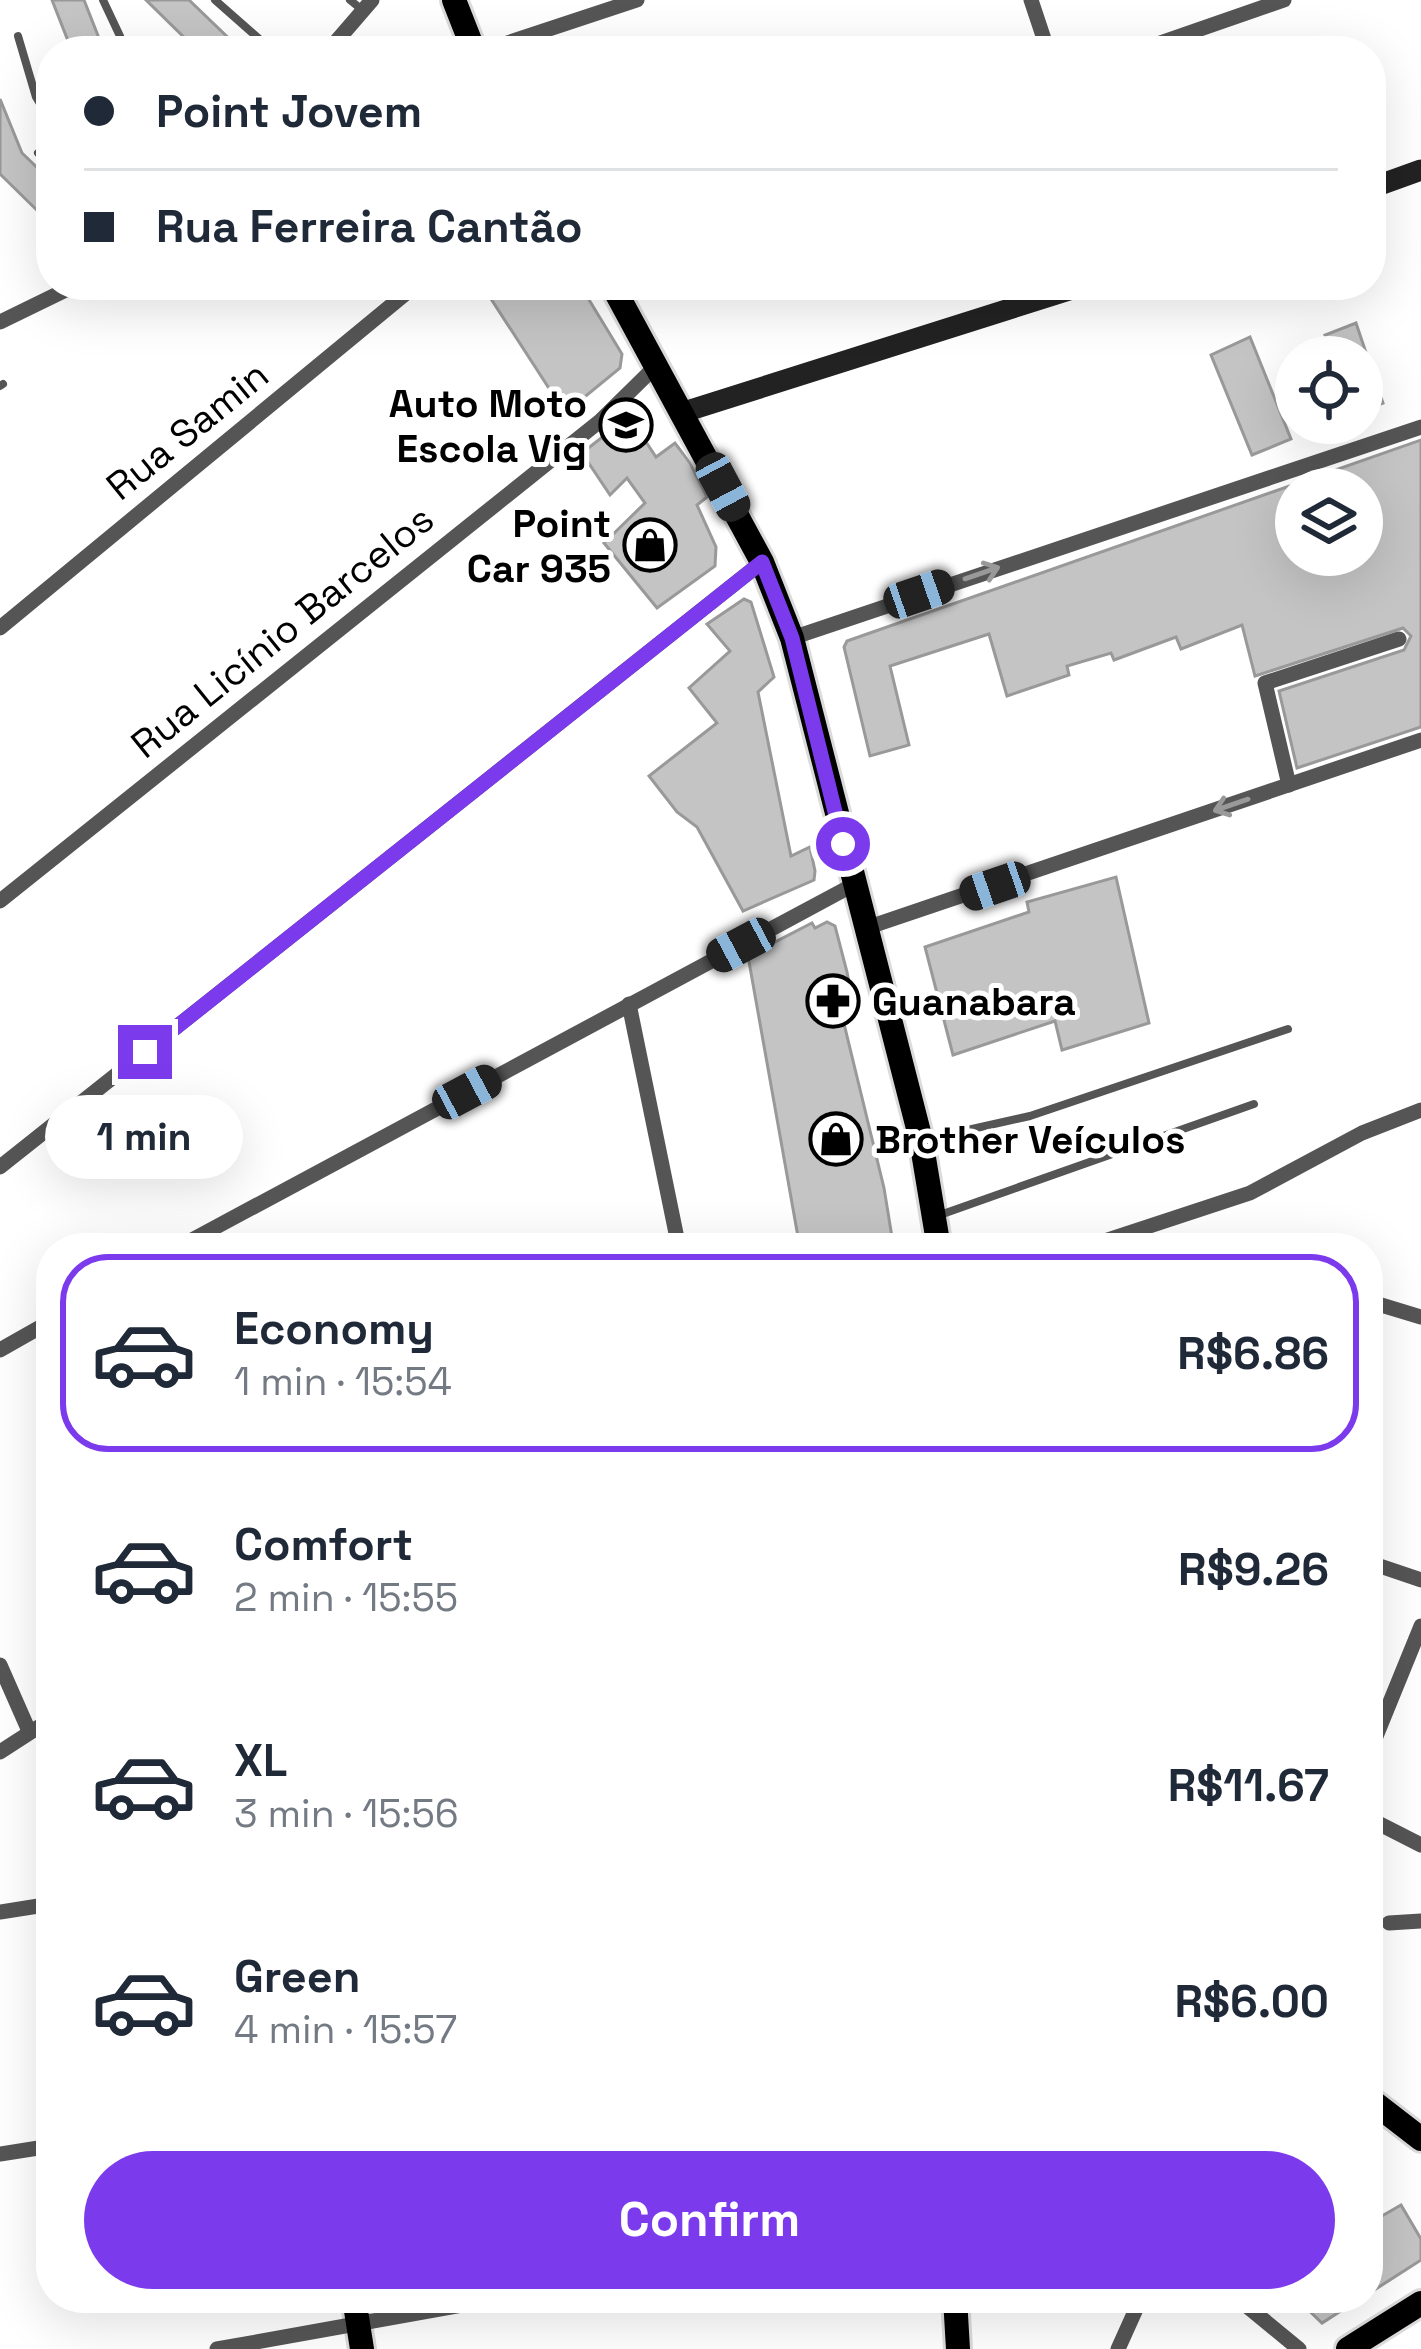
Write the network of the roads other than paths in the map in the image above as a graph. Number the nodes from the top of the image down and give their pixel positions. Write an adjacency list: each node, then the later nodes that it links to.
1 (103, 0): 9 (lane)
2 (215, 0): 10 (lane)
3 (454, 0): 12 (main road)
4 (637, 0): 13 (street)
5 (1031, 0): 14 (street)
6 (1284, 0): 15 (street)
7 (361, 3): 11 (street)
8 (18, 36): 16 (lane)
9 (120, 36)
10 (255, 36)
11 (338, 36)
12 (471, 36)
13 (525, 36)
14 (1043, 36)
15 (1180, 36)
16 (36, 97)
17 (1421, 170): 18 (street)
18 (1386, 183)
19 (41, 300): 23 (street)
20 (398, 300): 28 (street, Rua Samin)
21 (621, 300): 24 (main road)
22 (1038, 300): 25 (street)
23 (3, 316)
24 (658, 364): 25 (main road); 34 (street, Rua Licínio Barcelos)
25 (684, 412): 27 (main road)
26 (1421, 427): 29 (street, one-way to 26)
27 (762, 562): 29 (main road); 41 (street)
28 (0, 628)
29 (792, 638): 33 (main road)
30 (1399, 639): 32 (street)
31 (1421, 740): 32 (street)
32 (1289, 785): 35 (street, one-way to 35)
33 (853, 885): 35 (main road); 36 (street)
34 (0, 902)
35 (866, 928): 40 (main road)
36 (629, 1004): 43 (street); 44 (street)
37 (1288, 1029): 40 (lane)
38 (1254, 1103): 42 (lane)
39 (1421, 1110): 46 (street)
40 (921, 1140): 42 (main road)
41 (0, 1167)
42 (935, 1216): 45 (main road)
43 (207, 1233)
44 (676, 1233)
45 (937, 1233)
46 (1130, 1233)
47 (1383, 1306): 48 (street)
48 (1421, 1317)
49 (36, 1330): 50 (street)
50 (0, 1350)
51 (1383, 1567): 52 (street)
52 (1421, 1580)
53 (1421, 1626): 55 (street)
54 (0, 1665): 57 (street)
55 (1383, 1719)
56 (36, 1727): 57 (street)
57 (29, 1731): 58 (street)
58 (0, 1751)
59 (1383, 1826): 60 (street)
60 (1421, 1845)
61 (36, 1906): 62 (street)
62 (0, 1912)
63 (1389, 1922): 64 (street)
64 (1421, 1922)
65 (1383, 2110): 66 (main road)
66 (1421, 2139)
67 (36, 2148): 68 (street)
68 (0, 2154)
69 (1421, 2284): 76 (main road)
70 (1421, 2303): 76 (main road)
71 (418, 2313): 75 (street)
72 (956, 2313): 78 (main road)
73 (1134, 2313): 79 (street)
74 (1256, 2313): 80 (street)
75 (358, 2324): 77 (street)
76 (1369, 2340)
77 (217, 2349)
78 (958, 2349)
79 (1118, 2349)
80 (1299, 2349)

